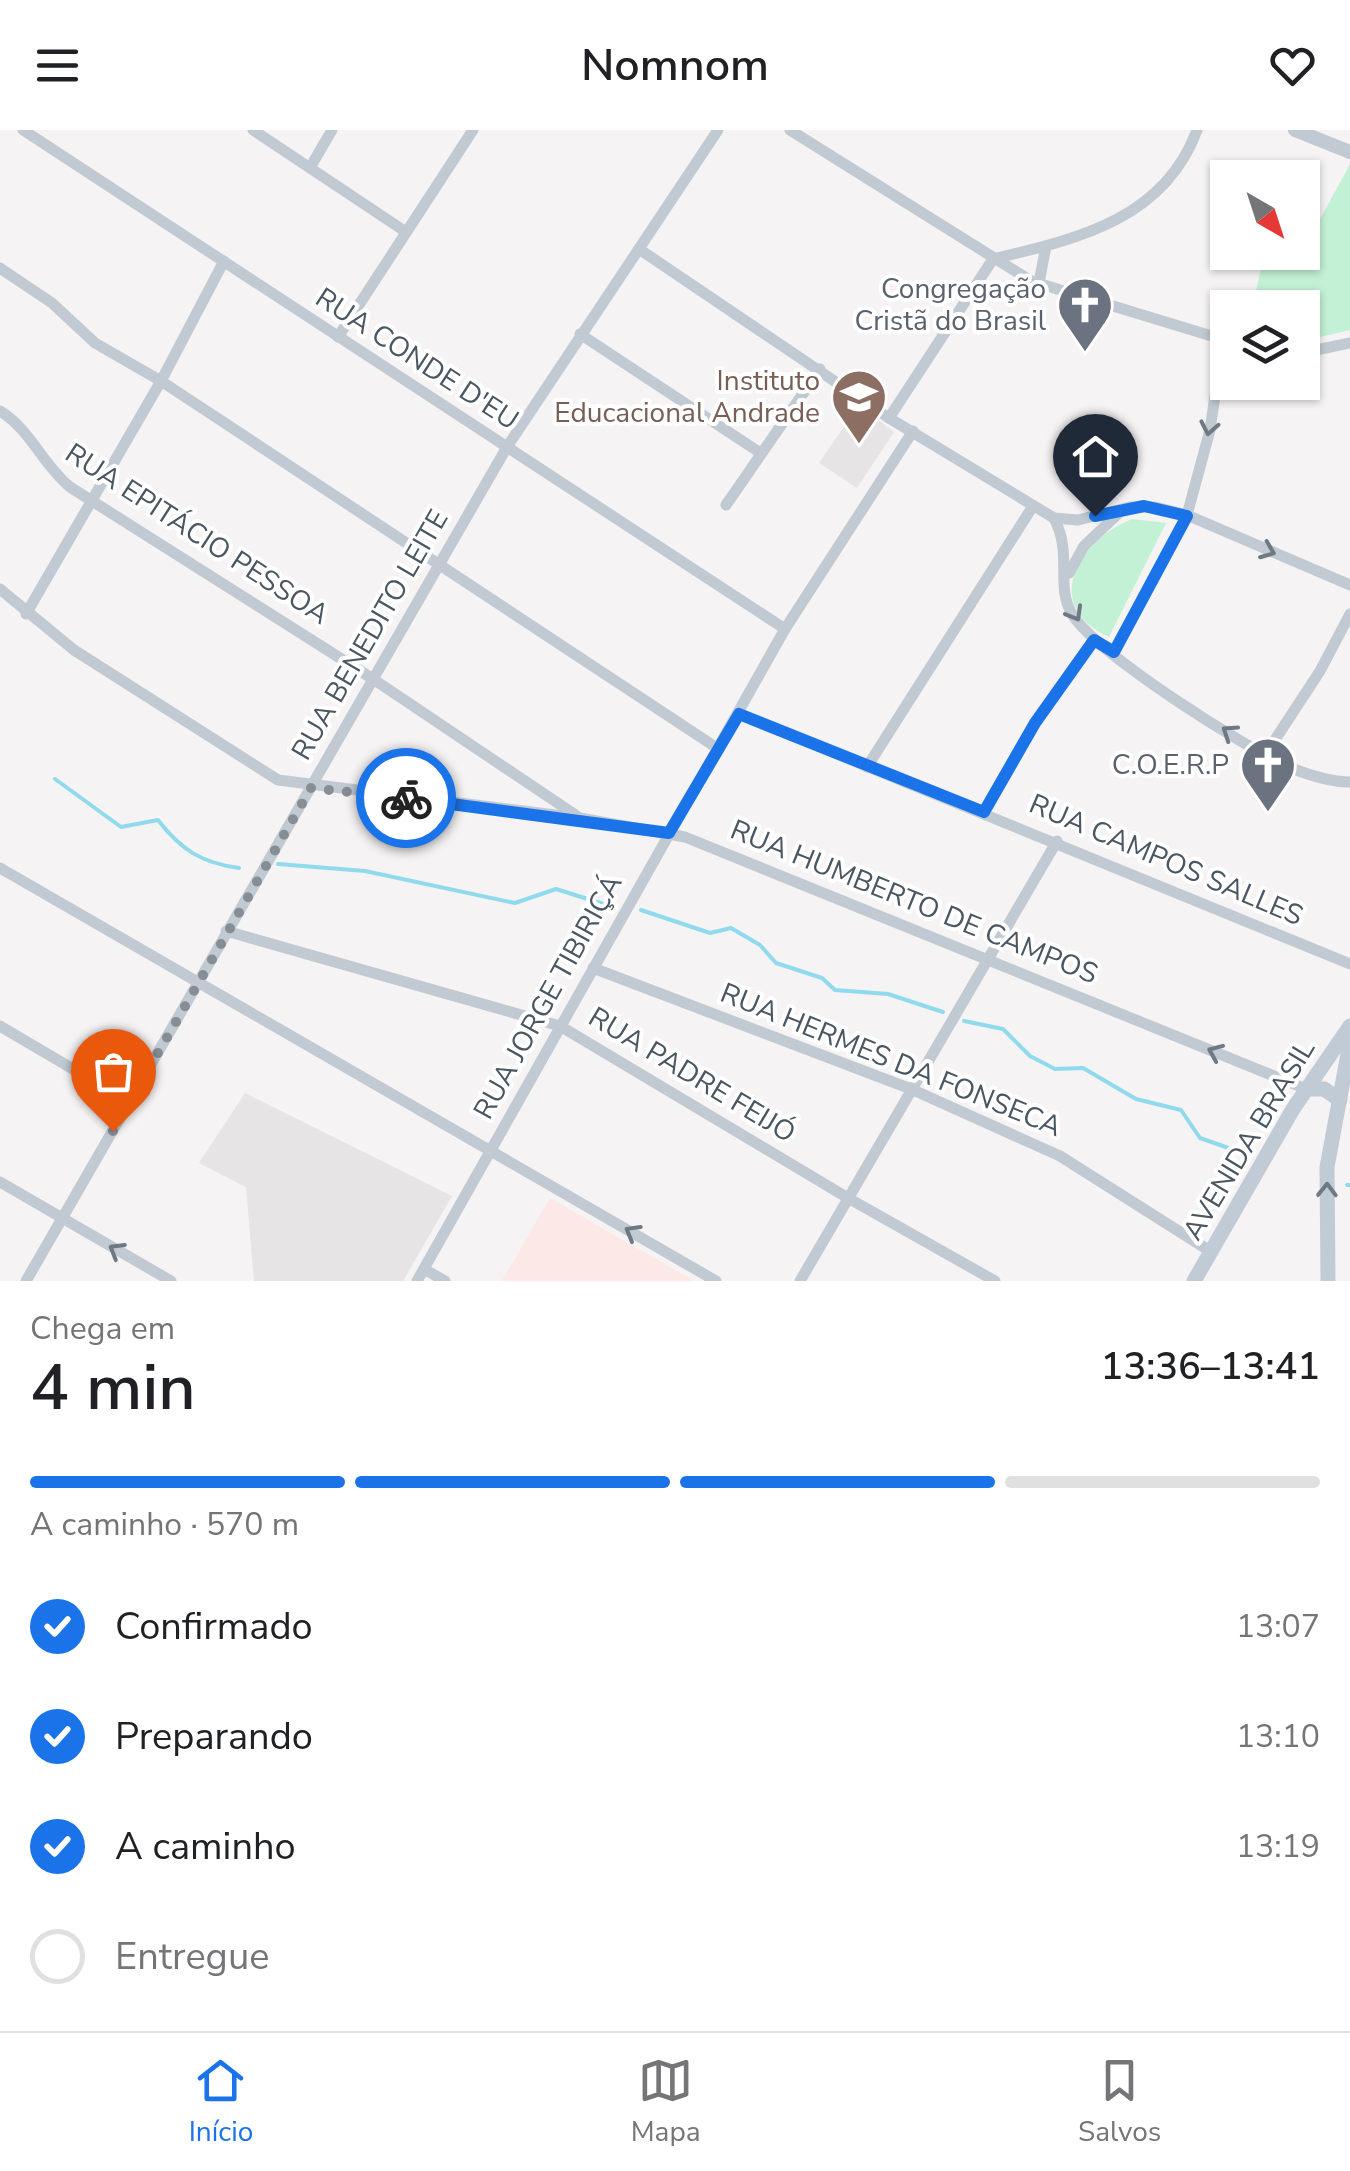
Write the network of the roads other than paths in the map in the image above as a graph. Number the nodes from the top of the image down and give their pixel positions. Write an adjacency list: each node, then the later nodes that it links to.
1 (23, 130): 15 (street, RUA CONDE D'EU)
2 (253, 130): 10 (street)
3 (332, 130): 10 (street)
4 (472, 130): 11 (street)
5 (718, 130): 13 (street, RUA BENEDITO LEITE)
6 (790, 130): 14 (street)
7 (1197, 130): 12 (street)
8 (1295, 130): 9 (street)
9 (1350, 152)
10 (310, 166): 11 (street)
11 (406, 232): 20 (street)
12 (1046, 246): 14 (street); 17 (street)
13 (639, 249): 18 (street, RUA BENEDITO LEITE); 23 (street)
14 (992, 259): 17 (street); 27 (street)
15 (224, 262): 20 (street, RUA CONDE D'EU); 24 (street)
16 (0, 268): 24 (street)
17 (1038, 283): 19 (street)
18 (580, 334): 29 (street, RUA BENEDITO LEITE); 30 (street)
19 (1210, 335)
20 (338, 338): 29 (street, RUA CONDE D'EU)
21 (1348, 343): 22 (street)
22 (1320, 349)
23 (820, 370): 27 (street); 30 (street)
24 (162, 381): 31 (street); 37 (street)
25 (1215, 400): 35 (street, one-way to 35)
26 (0, 411): 31 (street, RUA EPITÁCIO PESSOA)
27 (889, 418): 28 (street)
28 (914, 431): 33 (street); 43 (street, RUA JORGE TIBIRIÇÁ)
29 (507, 447): 37 (street, RUA BENEDITO LEITE); 43 (street, RUA CONDE D'EU)
30 (760, 452): 32 (street)
31 (92, 501): 41 (street); 46 (street, RUA EPITÁCIO PESSOA)
32 (726, 505)
33 (1033, 506): 36 (street); 50 (street)
34 (1124, 508): 35 (street); 36 (street); 38 (street)
35 (1187, 516): 39 (street, one-way to 39); 45 (street)
36 (1054, 518): 38 (street)
37 (440, 564): 46 (street, RUA BENEDITO LEITE); 48 (street)
38 (1064, 582): 44 (street, one-way to 44)
39 (1350, 584)
40 (0, 589): 41 (street, RUA HUMBERTO DE CAMPOS)
41 (26, 614): 52 (street, RUA HUMBERTO DE CAMPOS)
42 (1350, 614): 49 (street)
43 (785, 629): 47 (street, RUA JORGE TIBIRIÇÁ)
44 (1094, 640): 45 (street); 53 (street)
45 (1114, 652): 49 (street, one-way to 45)
46 (373, 679): 52 (street, RUA BENEDITO LEITE); 54 (street, RUA EPITÁCIO PESSOA)
47 (739, 714): 48 (street, RUA JORGE TIBIRIÇÁ); 50 (street, RUA CAMPOS SALLES)
48 (717, 748): 55 (street, RUA JORGE TIBIRIÇÁ)
49 (1265, 755): 51 (street)
50 (867, 767): 53 (street, RUA CAMPOS SALLES)
51 (1350, 782)
52 (311, 788): 54 (street, RUA HUMBERTO DE CAMPOS); 58 (street, RUA BENEDITO LEITE)
53 (984, 812): 56 (street, RUA CAMPOS SALLES)
54 (580, 818): 55 (street, RUA HUMBERTO DE CAMPOS)
55 (669, 833): 59 (street, RUA HUMBERTO DE CAMPOS); 61 (street, RUA JORGE TIBIRIÇÁ)
56 (1057, 841): 59 (street); 60 (street, RUA CAMPOS SALLES)
57 (0, 868): 62 (street)
58 (226, 931): 62 (street, RUA BENEDITO LEITE); 64 (street, RUA PADRE FEIJÓ)
59 (988, 957): 67 (street); 68 (street, RUA HUMBERTO DE CAMPOS, one-way to 59)
60 (1350, 964)
61 (593, 968): 64 (street, RUA JORGE TIBIRIÇÁ); 67 (street, RUA HERMES DA FONSECA)
62 (197, 984): 70 (street, RUA BENEDITO LEITE); 71 (street)
63 (0, 1026): 70 (street)
64 (560, 1026): 71 (street, RUA JORGE TIBIRIÇÁ); 73 (street, RUA PADRE FEIJÓ)
65 (1350, 1026): 68 (main road, AVENIDA BRASIL)
66 (1350, 1043): 69 (main road)
67 (911, 1089): 73 (street); 75 (street, RUA HERMES DA FONSECA)
68 (1306, 1089): 69 (main road); 75 (main road, AVENIDA BRASIL)
69 (1340, 1100): 84 (main road, one-way to 69)
70 (129, 1102): 74 (street, RUA BENEDITO LEITE)
71 (490, 1151): 76 (street, RUA JORGE TIBIRIÇÁ); 80 (street, one-way to 71)
72 (0, 1182): 74 (street)
73 (848, 1198): 81 (street); 82 (street, RUA PADRE FEIJÓ)
74 (63, 1217): 77 (street, RUA BENEDITO LEITE); 78 (street, one-way to 74)
75 (1210, 1251): 83 (main road, AVENIDA BRASIL)
76 (421, 1275): 79 (street)
77 (26, 1281)
78 (170, 1281)
79 (445, 1281)
80 (716, 1281)
81 (800, 1281)
82 (995, 1281)
83 (1194, 1281)
84 (1328, 1281)

